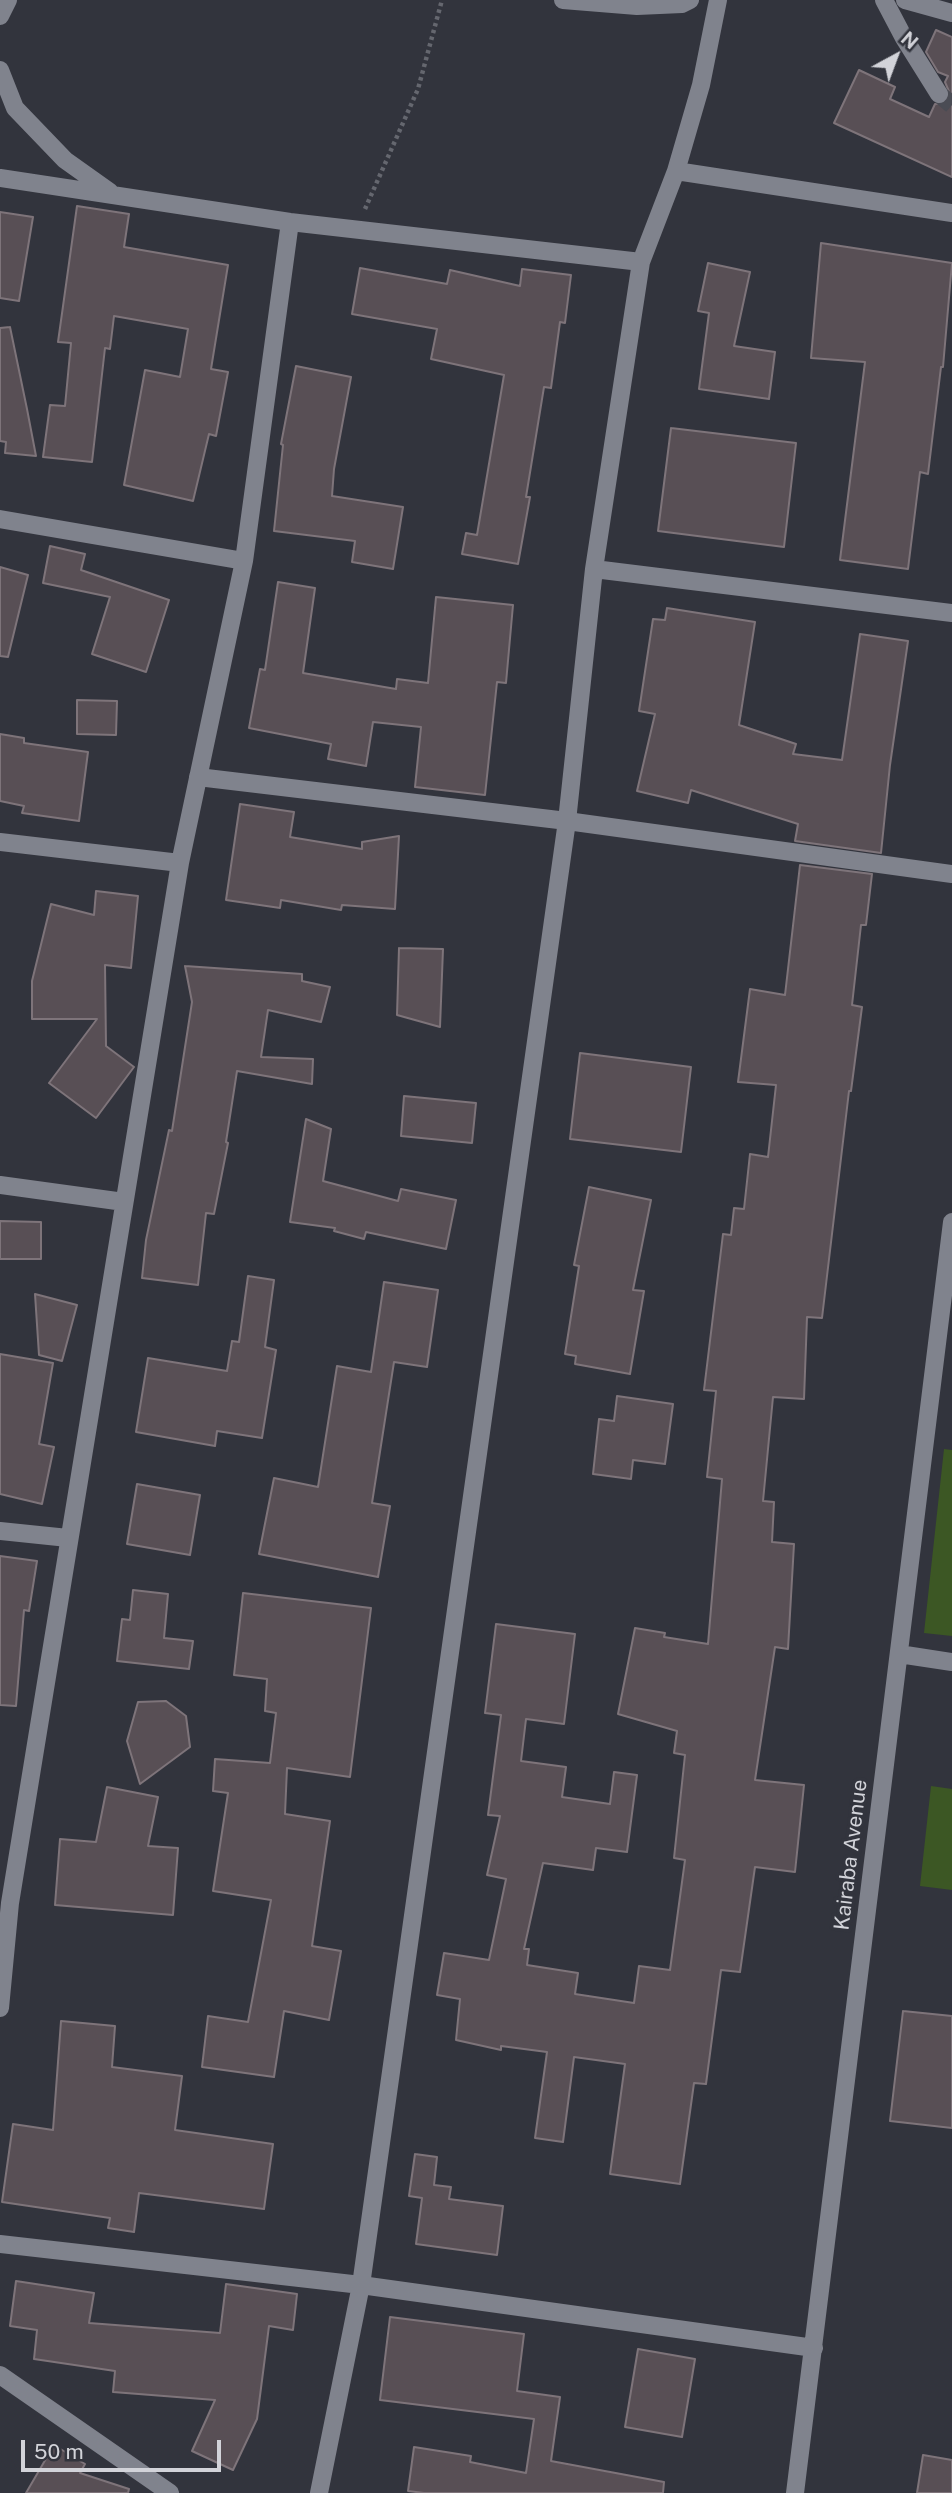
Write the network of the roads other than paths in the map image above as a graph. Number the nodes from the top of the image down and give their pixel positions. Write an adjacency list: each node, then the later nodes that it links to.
1 (8, 0): 8 (street)
2 (563, 0): 3 (street)
3 (690, 0)
4 (718, 0): 11 (street)
5 (884, 0): 10 (street)
6 (905, 0): 7 (street)
7 (952, 13)
8 (0, 16)
9 (0, 71): 13 (street)
10 (939, 94)
11 (676, 171): 14 (street); 16 (street)
12 (0, 178): 13 (street)
13 (115, 195): 15 (street)
14 (952, 213)
15 (290, 222): 16 (street); 18 (street)
16 (641, 262): 19 (street)
17 (0, 519): 18 (street)
18 (244, 561): 21 (street)
19 (594, 569): 20 (street); 22 (street)
20 (952, 612)
21 (198, 777): 22 (street); 24 (street)
22 (567, 821): 25 (street); 36 (street)
23 (0, 842): 24 (street)
24 (180, 863): 27 (street)
25 (952, 874)
26 (0, 1185): 27 (street)
27 (124, 1202): 30 (street)
28 (952, 1222): 31 (street, Kairaba Avenue)
29 (0, 1531): 30 (street)
30 (68, 1538): 33 (street)
31 (899, 1654): 32 (street); 37 (street, Kairaba Avenue)
32 (952, 1662)
33 (9, 1858): 34 (street)
34 (0, 2008)
35 (0, 2244): 36 (street)
36 (361, 2285): 37 (street); 40 (street)
37 (814, 2348): 41 (street, Kairaba Avenue)
38 (0, 2375): 39 (street)
39 (170, 2493)
40 (319, 2493)
41 (794, 2493)

